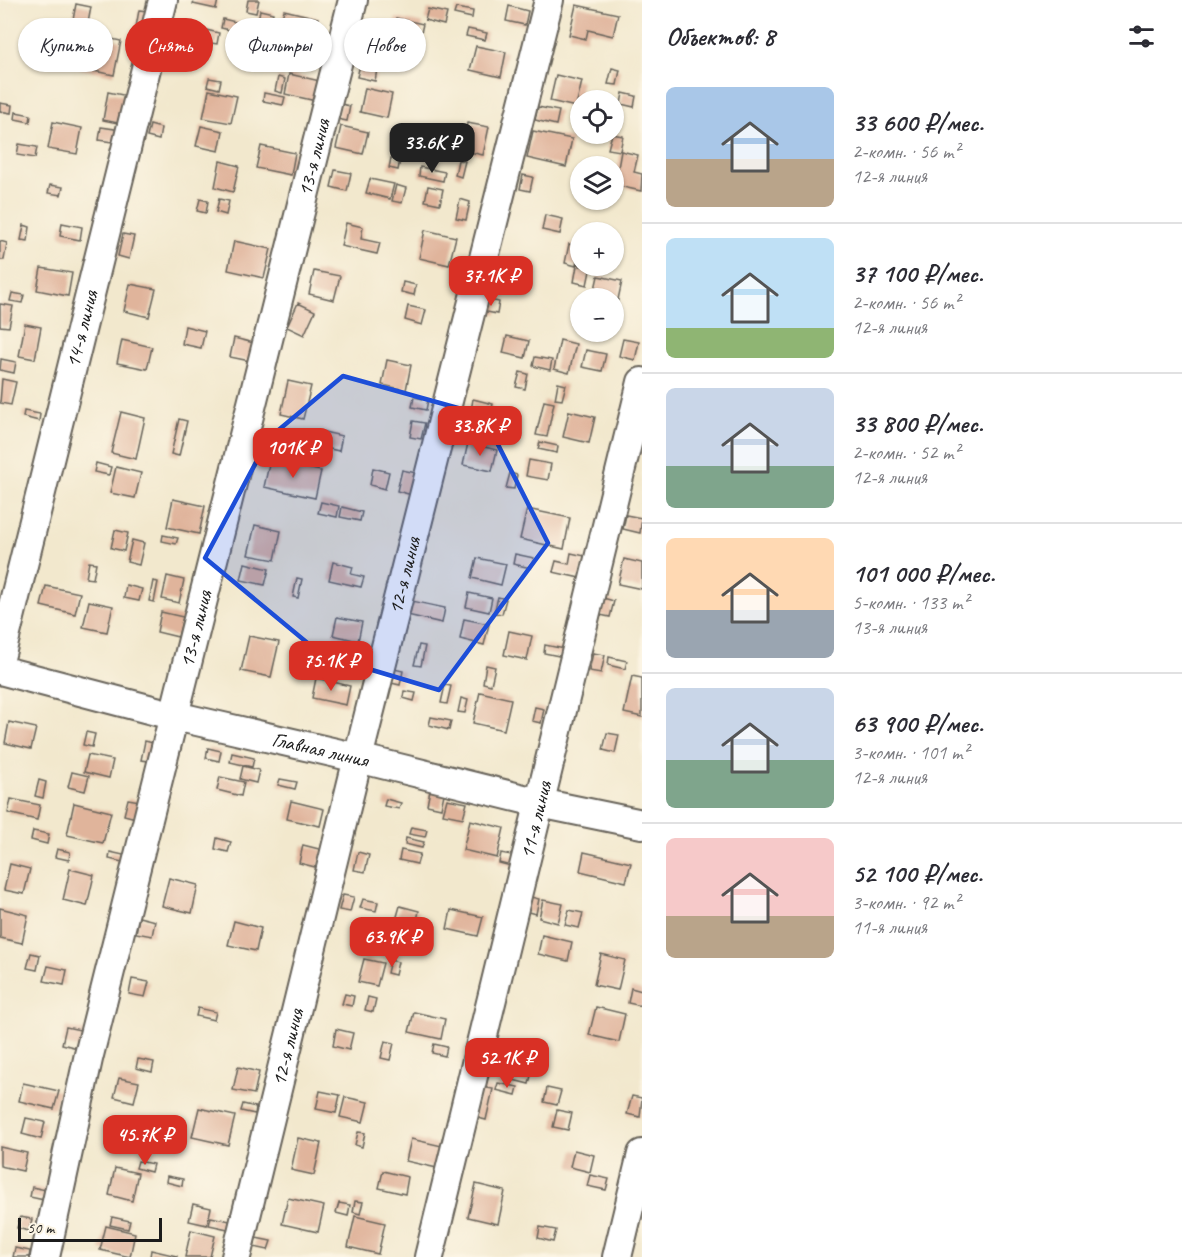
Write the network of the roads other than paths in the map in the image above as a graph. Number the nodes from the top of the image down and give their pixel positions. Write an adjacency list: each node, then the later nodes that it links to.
1 (163, 0): 5 (street, 14-я линия)
2 (353, 0): 7 (street, 13-я линия)
3 (549, 0): 8 (street, 12-я линия)
4 (642, 382): 9 (street, 11-я линия)
5 (0, 658)
6 (0, 670): 7 (street, Главная линия)
7 (175, 716): 8 (street, Главная линия); 12 (street, 13-я линия)
8 (358, 758): 9 (street, Главная линия); 13 (street, 12-я линия)
9 (540, 803): 10 (street, Главная линия); 14 (street, 11-я линия)
10 (642, 824)
11 (642, 1154): 15 (street)
12 (45, 1257)
13 (236, 1257)
14 (429, 1257)
15 (617, 1257)

